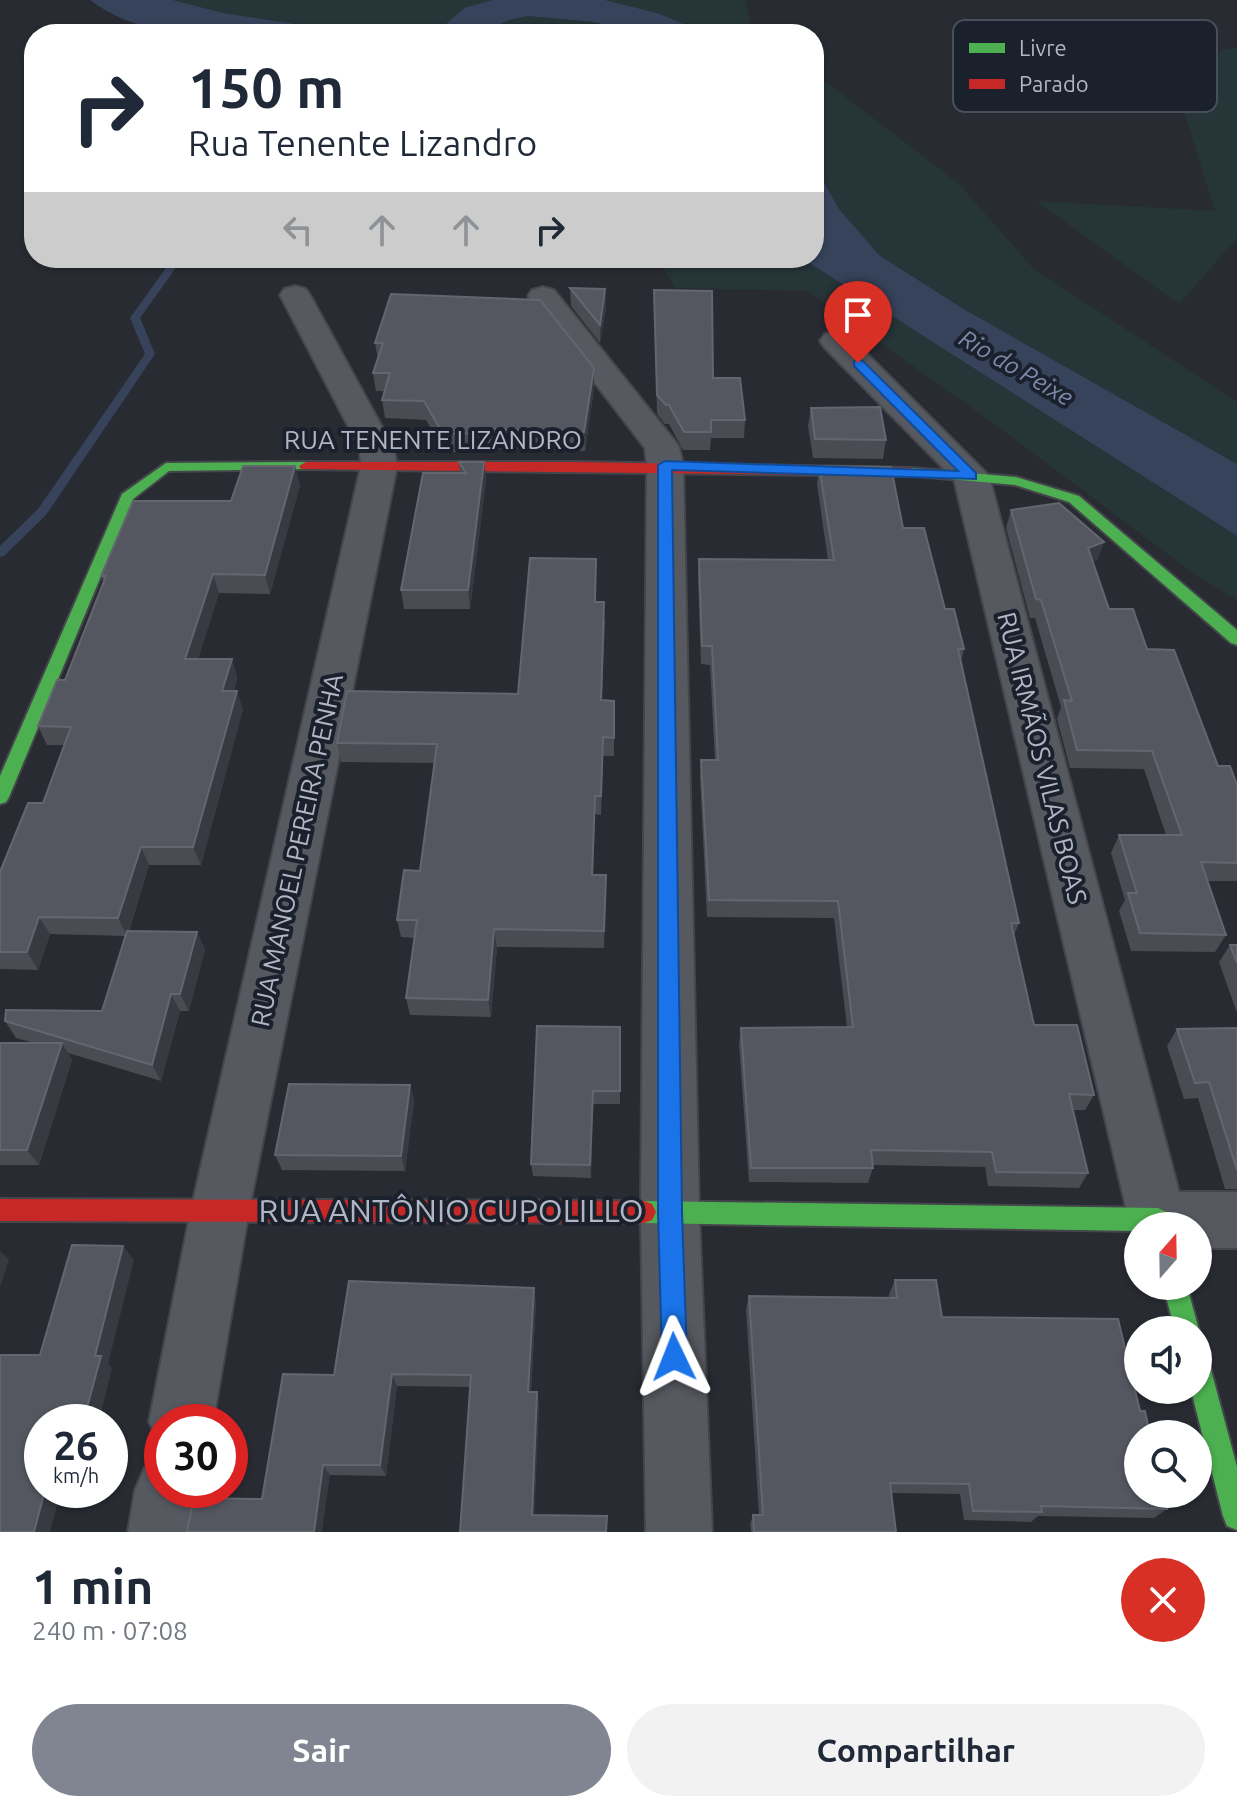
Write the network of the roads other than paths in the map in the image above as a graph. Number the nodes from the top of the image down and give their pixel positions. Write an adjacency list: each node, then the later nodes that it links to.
1 (295, 295): 5 (street)
2 (543, 296): 4 (street)
3 (836, 341): 6 (street)
4 (665, 465): 5 (street, RUA TENENTE LIZANDRO); 6 (street, RUA TENENTE LIZANDRO); 11 (street)
5 (379, 466): 8 (street, RUA TENENTE LIZANDRO); 10 (street, RUA MANOEL PEREIRA PENHA)
6 (971, 476): 7 (street, RUA TENENTE LIZANDRO); 12 (street, RUA IRMÃOS VILAS BOAS)
7 (1237, 639)
8 (0, 797)
9 (0, 1210): 10 (street, RUA ANTÔNIO CUPOLILLO)
10 (220, 1210): 11 (street, RUA ANTÔNIO CUPOLILLO); 16 (street, RUA MANOEL PEREIRA PENHA)
11 (670, 1212): 15 (street, RUA ANTÔNIO CUPOLILLO); 21 (street)
12 (1156, 1212)
13 (1237, 1220): 14 (street, RUA ANTÔNIO CUPOLILLO)
14 (1212, 1221)
15 (1124, 1222)
16 (184, 1404)
17 (1207, 1404): 19 (street)
18 (165, 1508): 20 (street)
19 (1237, 1516)
20 (161, 1532)
21 (679, 1532)

